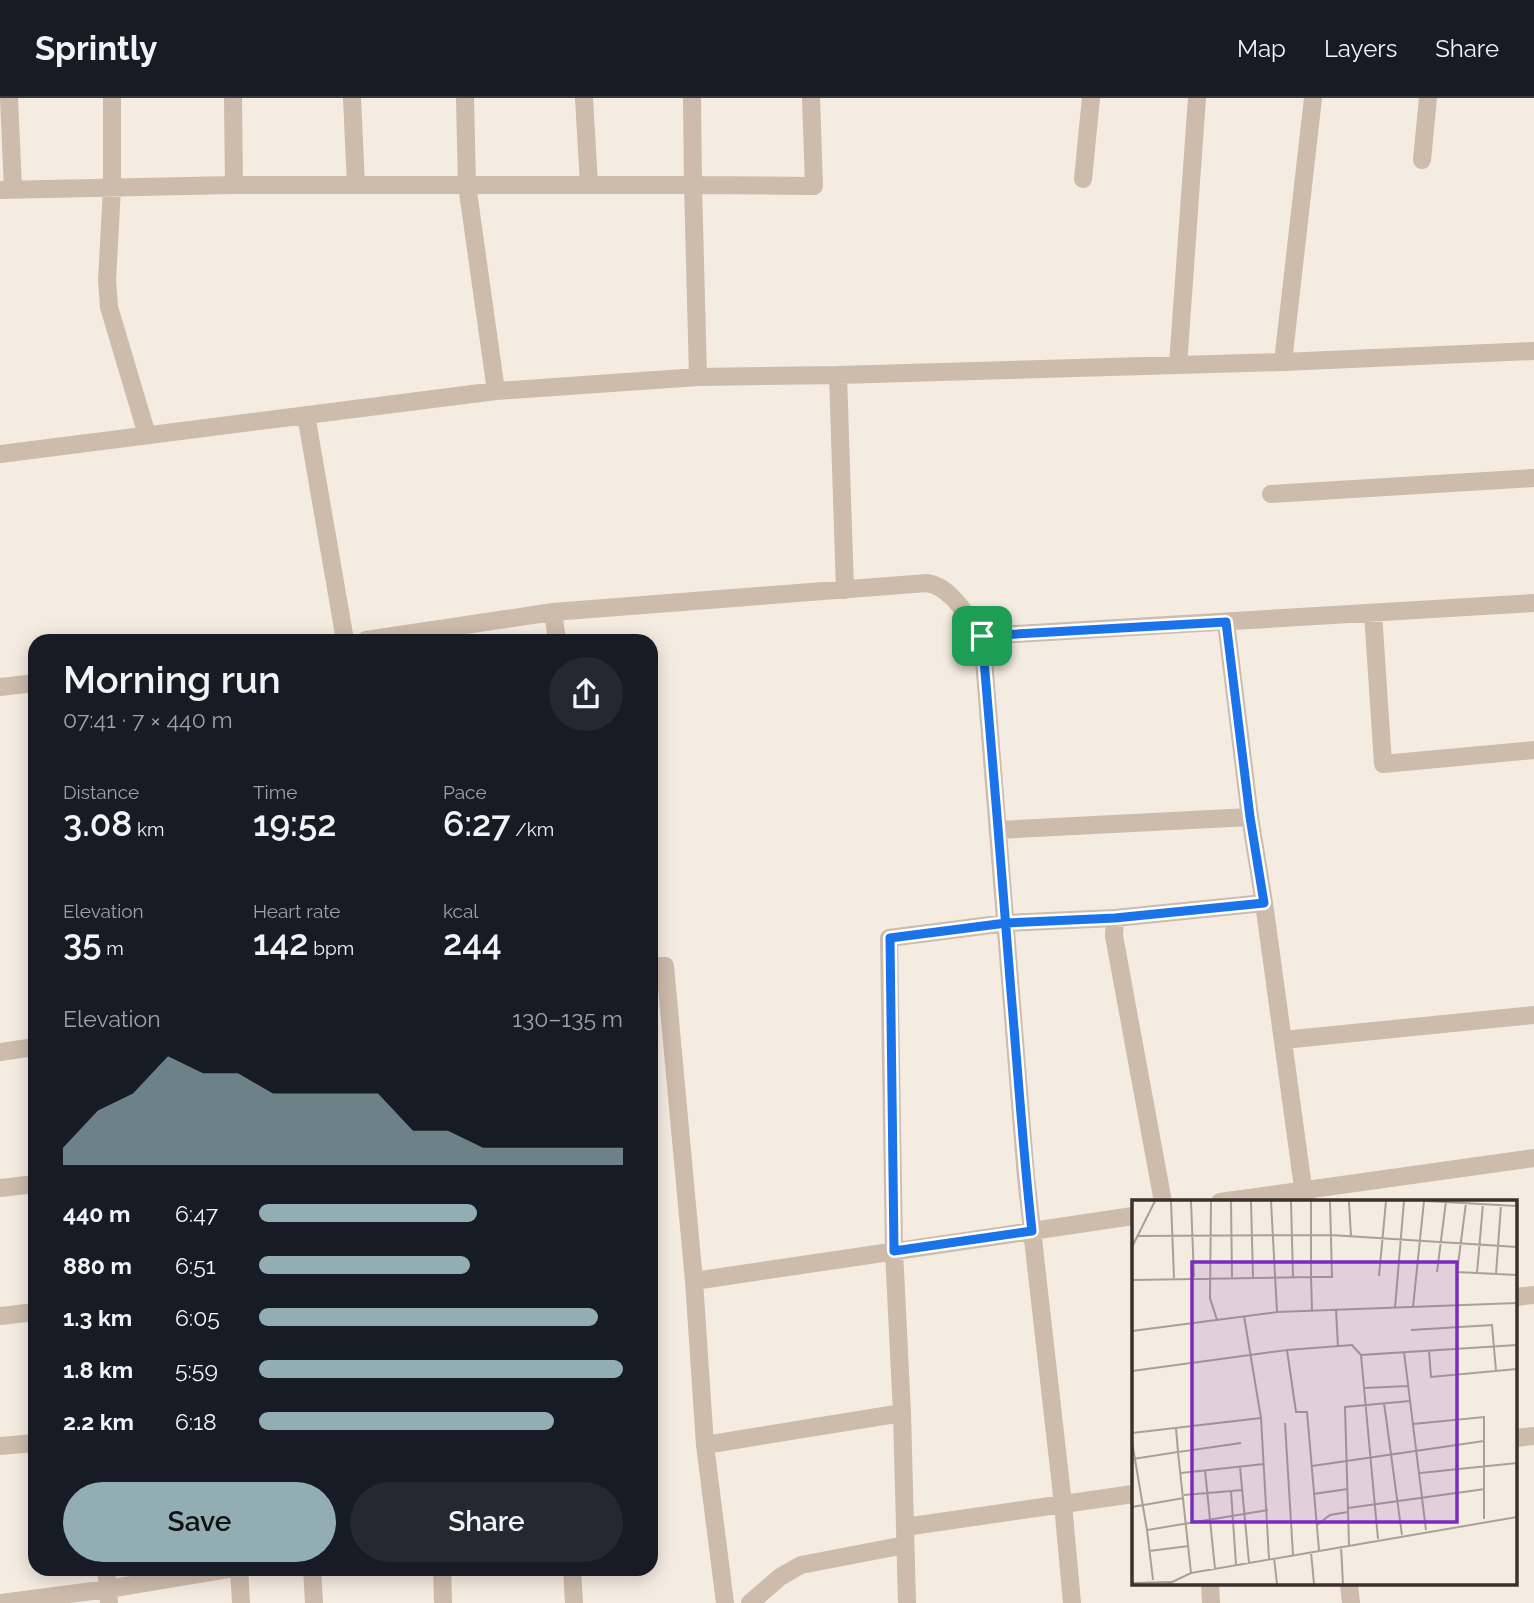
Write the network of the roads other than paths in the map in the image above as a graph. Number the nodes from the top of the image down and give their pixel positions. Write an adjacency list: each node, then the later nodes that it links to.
1 (9, 98): 20 (street)
2 (113, 98): 21 (street)
3 (233, 98): 15 (street)
4 (352, 98): 16 (street)
5 (465, 98): 17 (street)
6 (584, 98): 18 (street)
7 (692, 98): 19 (street)
8 (811, 98): 19 (street)
9 (1091, 98): 14 (street)
10 (1197, 98): 24 (street)
11 (1313, 98): 23 (street)
12 (1428, 98): 13 (street)
13 (1422, 160)
14 (1083, 179)
15 (234, 185): 16 (street); 21 (street)
16 (356, 185): 17 (street)
17 (467, 185): 18 (street); 27 (street)
18 (589, 185): 19 (street)
19 (693, 185): 26 (street)
20 (7, 189): 21 (street)
21 (112, 189): 29 (street)
22 (1534, 351): 23 (street)
23 (1283, 362): 24 (street)
24 (1178, 365): 25 (street)
25 (838, 375): 26 (street); 33 (street)
26 (698, 377): 27 (street)
27 (496, 391): 28 (street)
28 (306, 415): 29 (street); 38 (street)
29 (148, 435): 30 (street)
30 (0, 454)
31 (1534, 478): 32 (street)
32 (1271, 494)
33 (845, 590): 35 (street); 41 (street)
34 (1534, 603): 36 (street)
35 (553, 612): 39 (street); 40 (street)
36 (1373, 613): 37 (street); 44 (street)
37 (1226, 622): 41 (street); 45 (street)
38 (344, 634)
39 (406, 634)
40 (556, 634)
41 (982, 636): 46 (street)
42 (28, 683): 43 (street)
43 (0, 687)
44 (1534, 750)
45 (1250, 817): 46 (street); 47 (street)
46 (998, 830): 49 (street)
47 (1264, 903): 48 (street); 52 (street)
48 (1115, 918): 49 (street); 59 (street)
49 (1006, 923): 62 (street); 63 (street)
50 (658, 966): 64 (street)
51 (1534, 1015): 52 (street)
52 (1283, 1040): 58 (street)
53 (28, 1049): 54 (street)
54 (0, 1052)
55 (1534, 1158): 58 (street)
56 (28, 1185): 57 (street)
57 (0, 1188)
58 (1304, 1196): 60 (street)
59 (1163, 1200)
60 (1248, 1200)
61 (1132, 1216): 62 (street)
62 (1032, 1231): 63 (street); 76 (street)
63 (894, 1251): 64 (street); 69 (street)
64 (694, 1281): 73 (street)
65 (1534, 1295): 66 (street)
66 (1516, 1297)
67 (28, 1313): 68 (street)
68 (0, 1316)
69 (902, 1413): 73 (street); 77 (street)
70 (1534, 1436): 71 (street)
71 (1516, 1438)
72 (28, 1444): 74 (street)
73 (705, 1445): 90 (street)
74 (0, 1446)
75 (1132, 1493): 76 (street)
76 (1063, 1504): 77 (street); 93 (street)
77 (905, 1536): 91 (street); 92 (street)
78 (107, 1576): 84 (street)
79 (200, 1576): 84 (street)
80 (238, 1576): 86 (street)
81 (312, 1576): 87 (street)
82 (442, 1576): 88 (street)
83 (572, 1576): 89 (street)
84 (109, 1596): 85 (street)
85 (0, 1603)
86 (241, 1603)
87 (314, 1603)
88 (443, 1603)
89 (574, 1603)
90 (724, 1603)
91 (750, 1603)
92 (906, 1603)
93 (1072, 1603)

